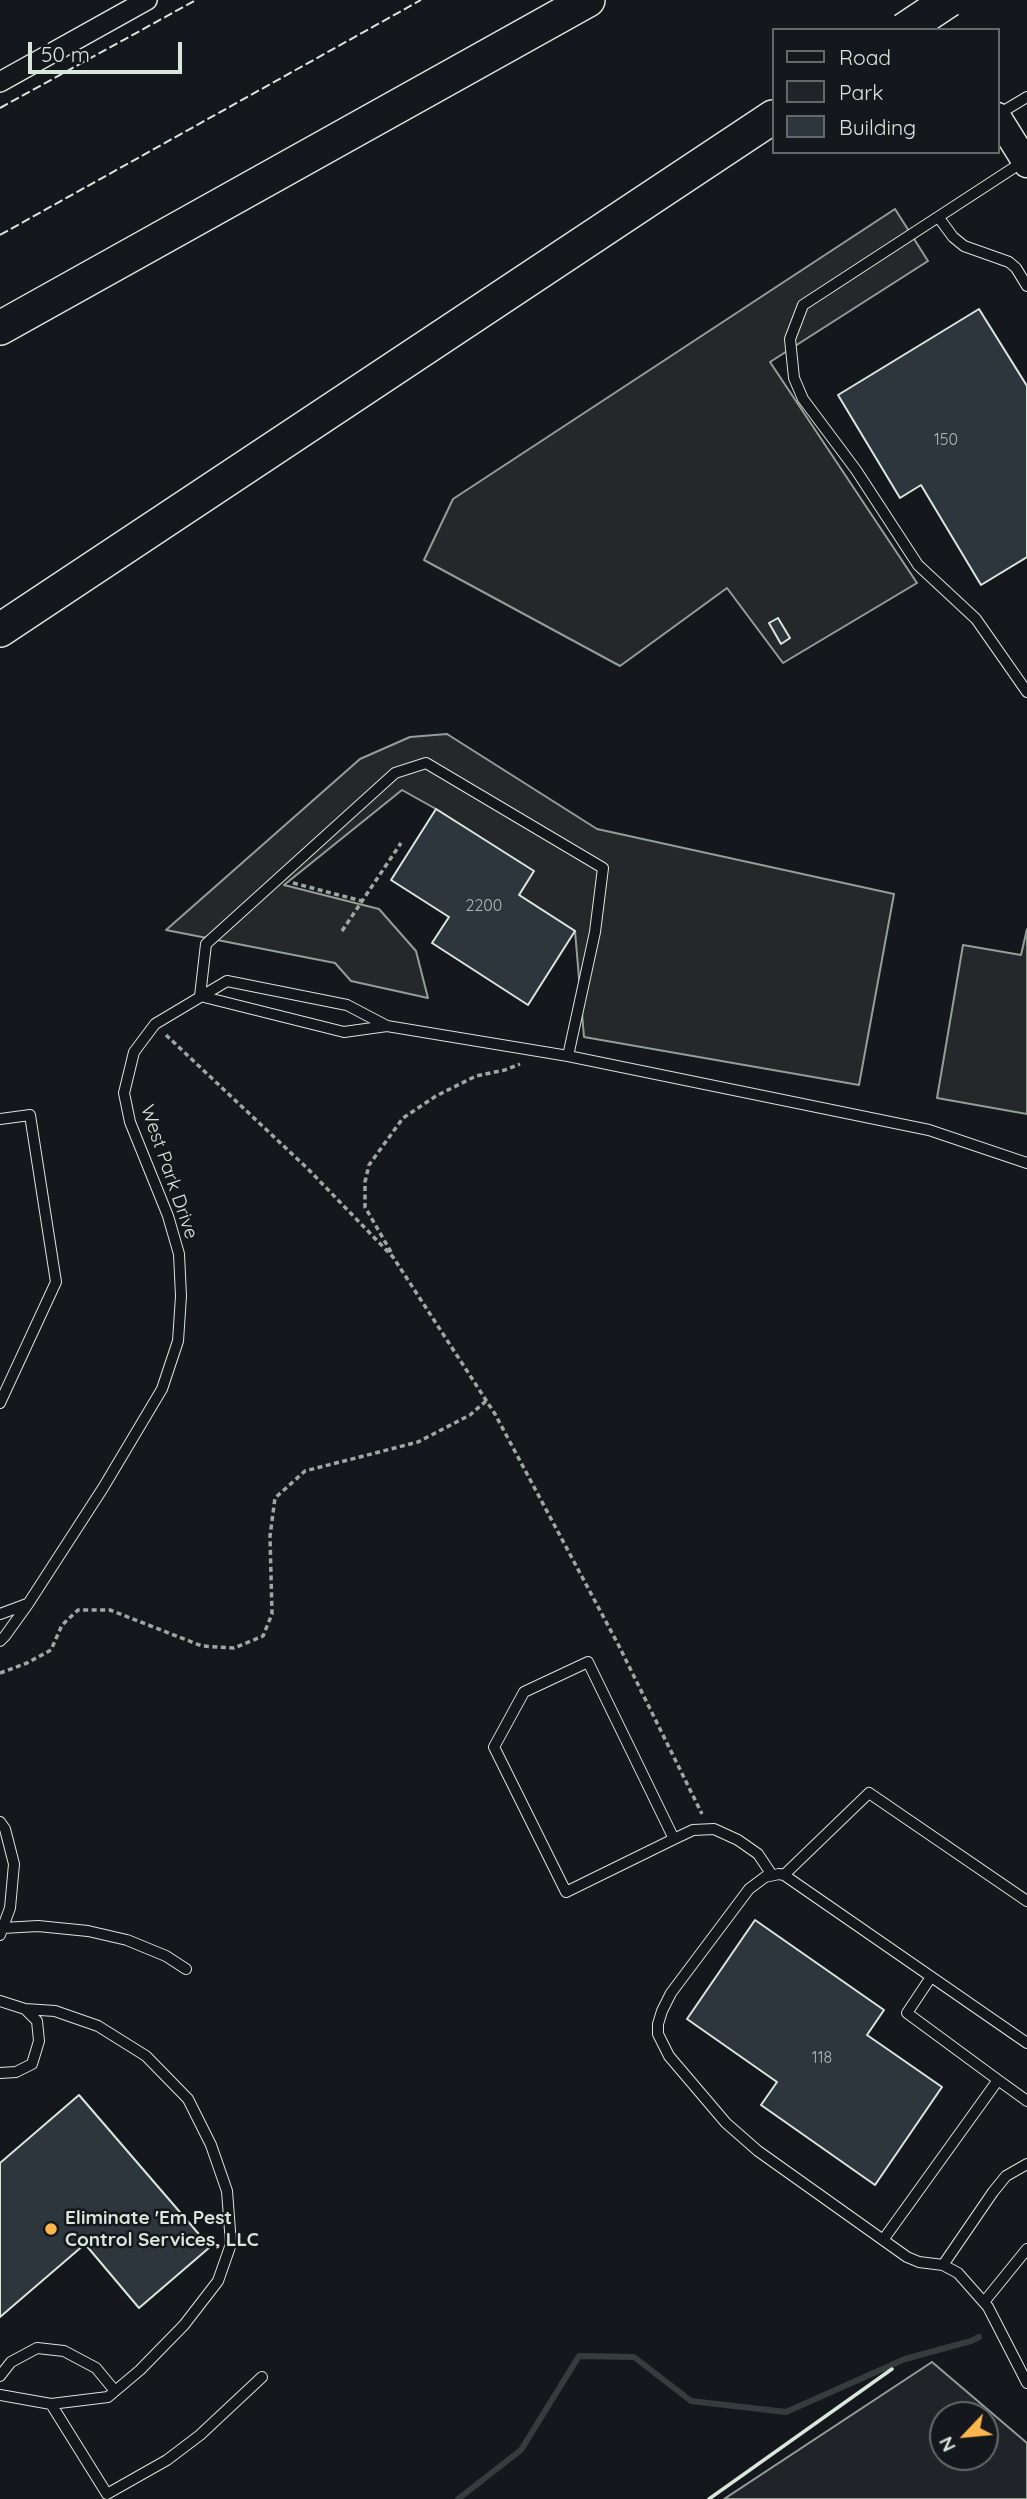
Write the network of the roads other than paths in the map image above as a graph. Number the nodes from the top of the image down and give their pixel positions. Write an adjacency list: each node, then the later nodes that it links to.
1 (147, 0): 7 (street)
2 (587, 0): 15 (highway)
3 (924, 0): 6 (main road)
4 (949, 0): 5 (highway, bridge)
5 (907, 28)
6 (942, 28)
7 (0, 82)
8 (1027, 97): 9 (lane)
9 (999, 115)
10 (772, 118): 16 (highway)
11 (999, 119): 12 (main road)
12 (1026, 162): 13 (lane)
13 (939, 218): 14 (lane); 17 (lane)
14 (1027, 286)
15 (0, 328)
16 (0, 630)
17 (1027, 692)
18 (200, 996): 19 (lane, West Park Drive); 19 (lane, West Park Drive); 20 (lane); 24 (lane, West Park Drive)
19 (387, 1026): 20 (lane, West Park Drive)
20 (568, 1056): 22 (lane, West Park Drive)
21 (0, 1119): 23 (lane)
22 (1027, 1163)
23 (0, 1403)
24 (27, 1604): 25 (lane); 26 (lane, West Park Drive)
25 (0, 1614)
26 (0, 1641)
27 (0, 1822): 32 (lane)
28 (674, 1839): 28 (lane); 29 (lane)
29 (772, 1875): 30 (lane); 42 (lane)
30 (784, 1875): 31 (lane); 34 (lane)
31 (1027, 1901)
32 (1, 1932): 33 (lane)
33 (186, 1969)
34 (931, 1977): 37 (lane); 39 (lane)
35 (0, 2001): 36 (lane)
36 (25, 2009): 38 (lane); 49 (lane)
37 (1027, 2043)
38 (0, 2073)
39 (998, 2080): 40 (lane); 42 (lane)
40 (1027, 2101)
41 (1027, 2164): 44 (lane)
42 (883, 2240): 44 (lane)
43 (1027, 2249): 45 (lane)
44 (943, 2265): 45 (lane)
45 (984, 2302): 48 (lane)
46 (0, 2376): 49 (lane)
47 (262, 2377): 51 (lane)
48 (1027, 2383)
49 (115, 2391): 51 (lane)
50 (0, 2395): 51 (lane)
51 (51, 2404)

